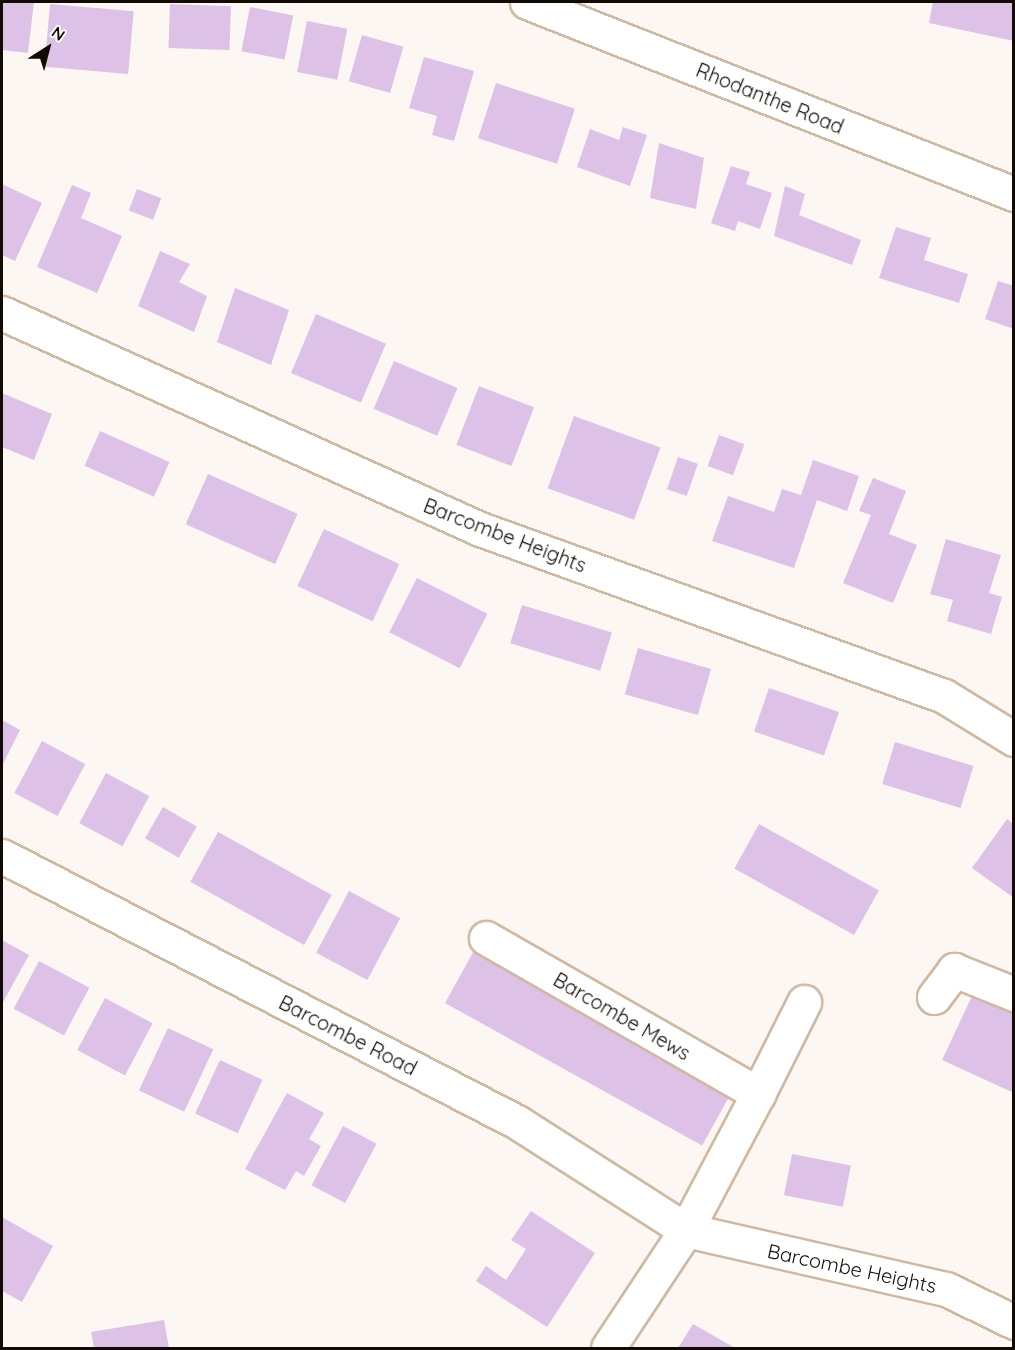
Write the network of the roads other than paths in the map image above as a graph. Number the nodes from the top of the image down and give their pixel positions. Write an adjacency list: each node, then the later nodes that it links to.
1 (527, 2): 2 (street, Rhodanthe Road)
2 (1014, 194)
3 (2, 312): 4 (street, Barcombe Heights)
4 (1014, 739)
5 (2, 856): 11 (street, Barcombe Road)
6 (486, 938): 10 (street, Barcombe Mews)
7 (1014, 994): 8 (street)
8 (934, 997)
9 (804, 1002): 10 (street)
10 (758, 1094): 11 (street)
11 (686, 1230): 12 (street, Barcombe Heights); 13 (street)
12 (1014, 1322)
13 (608, 1348)

